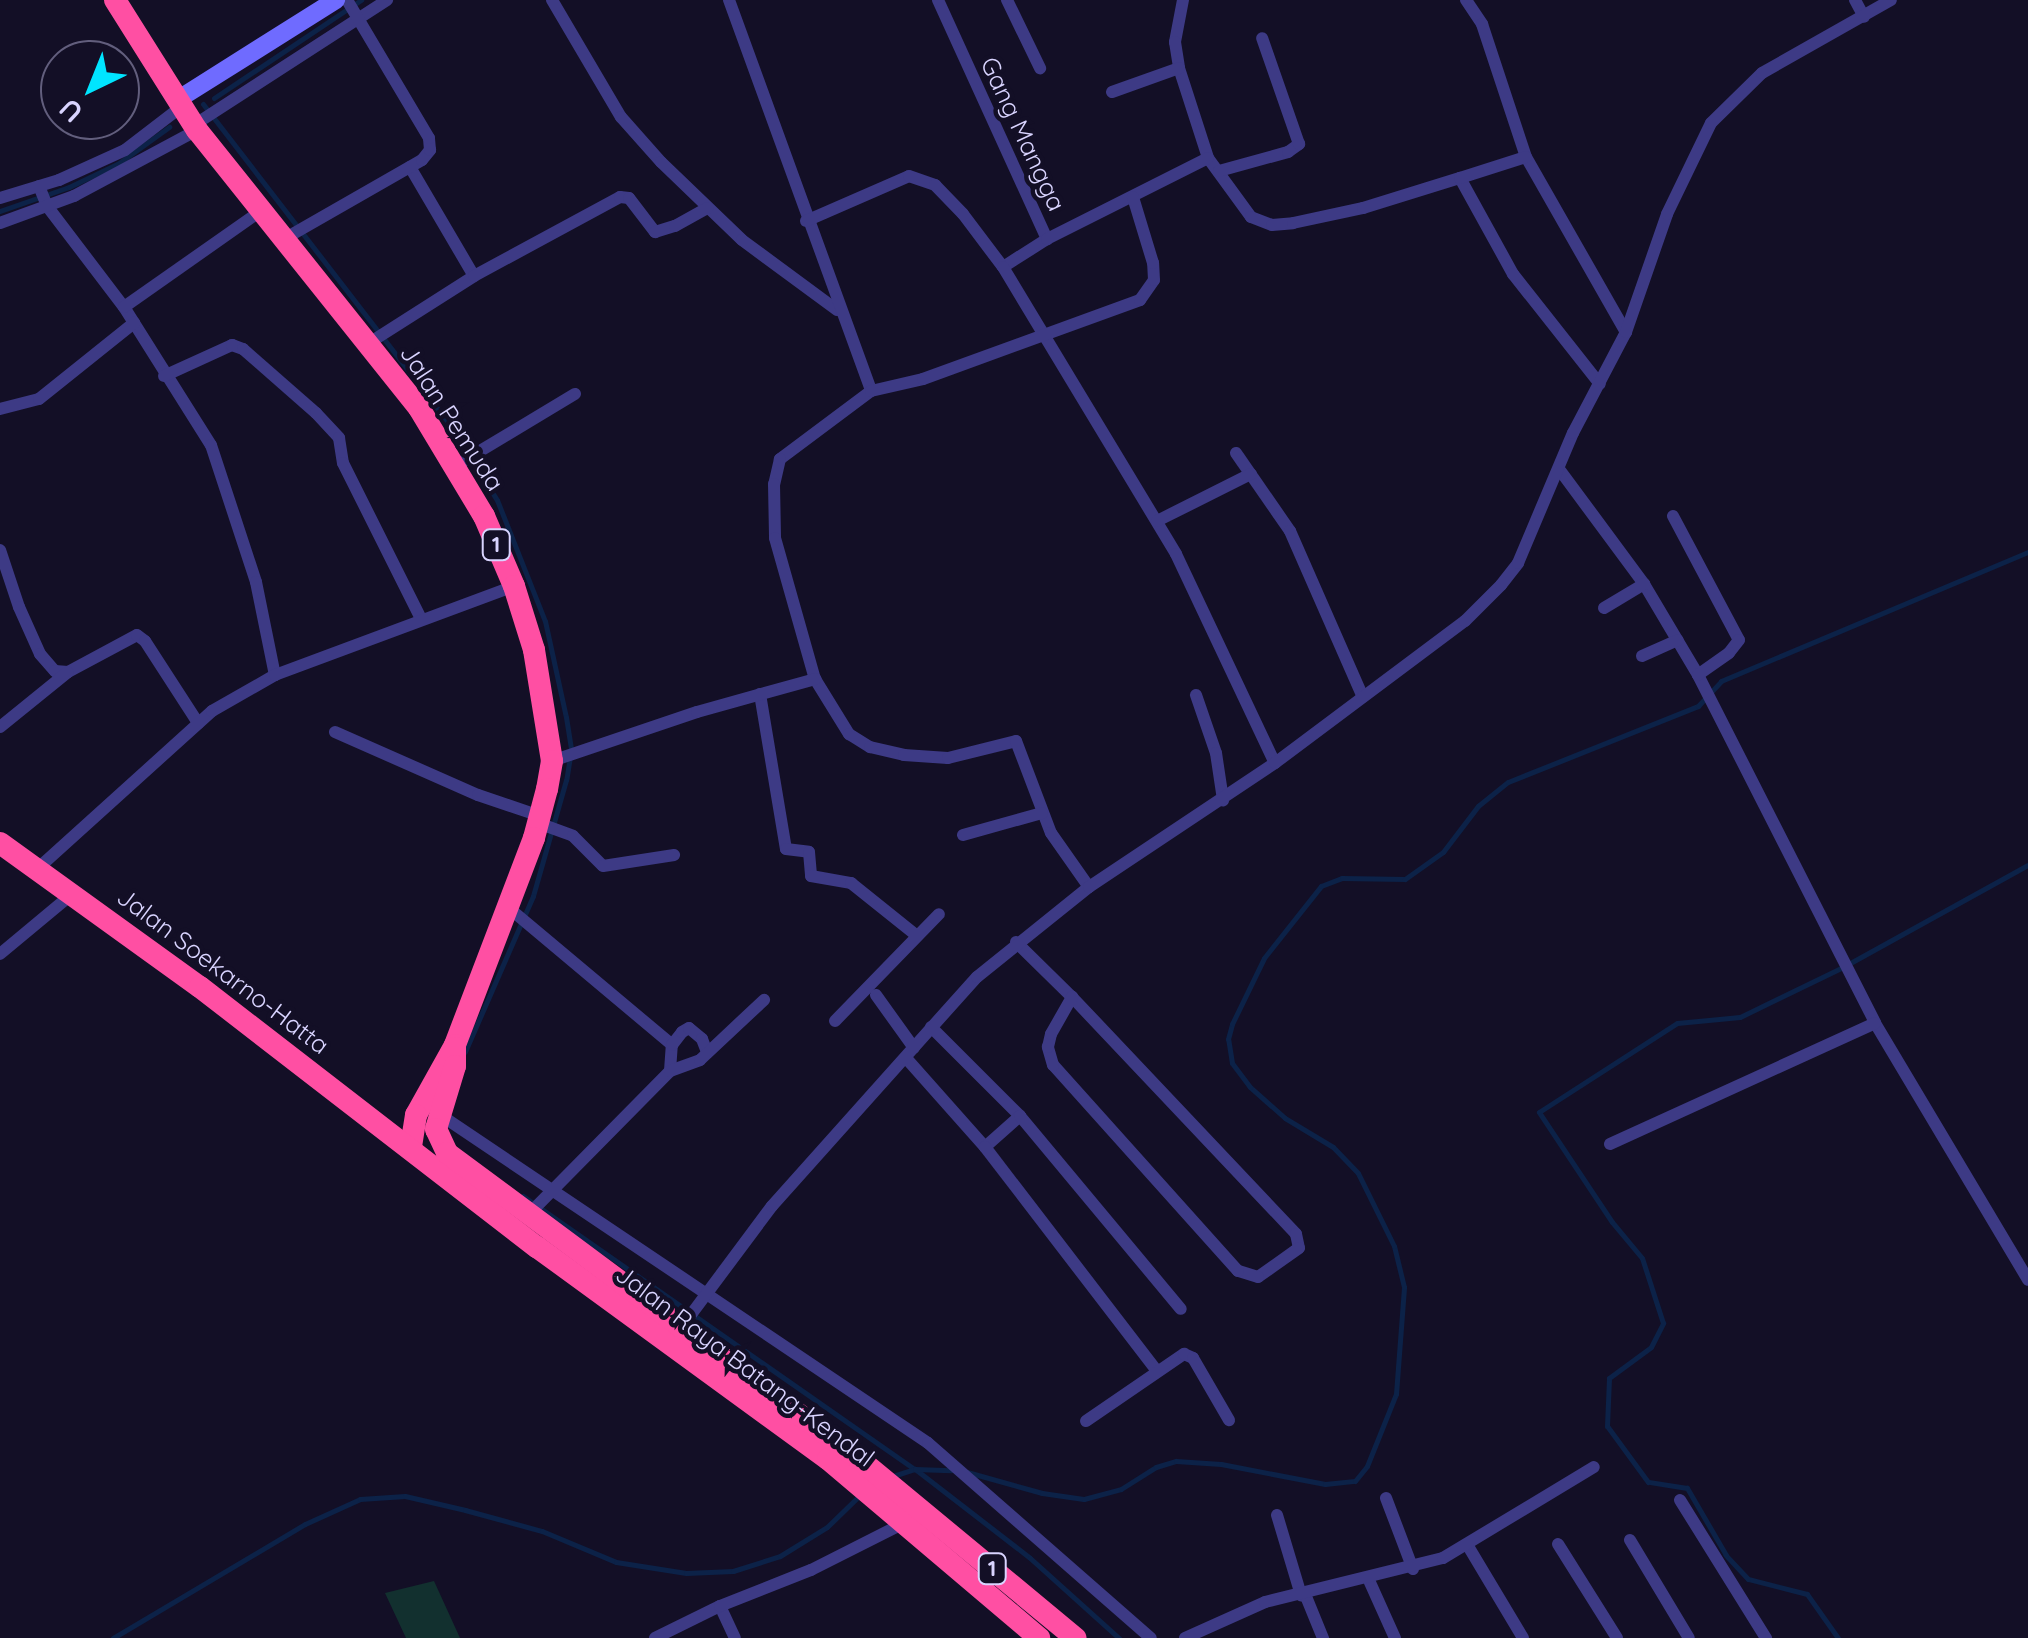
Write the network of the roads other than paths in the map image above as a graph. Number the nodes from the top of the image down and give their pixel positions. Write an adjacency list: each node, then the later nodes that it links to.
1 (115, 0): 17 (highway, Jalan Pemuda / 1)
2 (387, 0): 11 (street)
3 (552, 0): 26 (street)
4 (729, 0): 28 (street)
5 (938, 0): 31 (street, Gang Mangga)
6 (1007, 0): 14 (street)
7 (1183, 0): 15 (street)
8 (1466, 0): 18 (street)
9 (1855, 0): 12 (street)
10 (1891, 0): 12 (street)
11 (349, 6): 17 (street); 17 (street); 20 (street)
12 (1864, 17): 37 (street)
13 (1262, 38): 21 (street)
14 (1040, 68)
15 (1180, 68): 16 (street); 19 (street)
16 (1112, 92)
17 (193, 115): 23 (street); 23 (street); 27 (highway, Jalan Pemuda / 1)
18 (1526, 157): 22 (street); 37 (street)
19 (1208, 158): 21 (street); 24 (street)
20 (410, 167): 30 (street); 33 (street)
21 (1218, 171): 22 (street)
22 (1460, 178): 41 (street)
23 (42, 196): 25 (street); 29 (street); 34 (street)
24 (1133, 197): 31 (street); 38 (street)
25 (0, 198)
26 (708, 208): 33 (street); 35 (street)
27 (262, 210): 30 (highway, Jalan Pemuda / 1); 34 (street)
28 (806, 221): 32 (street); 35 (street)
29 (0, 223)
30 (291, 234): 39 (highway, Jalan Pemuda / 1)
31 (1047, 239): 32 (street, Gang Mangga)
32 (1003, 267): 38 (street)
33 (474, 276): 39 (street)
34 (124, 307): 36 (street)
35 (838, 311): 42 (street)
36 (134, 323): 40 (street); 44 (street)
37 (1626, 332): 41 (street)
38 (1042, 334): 42 (street); 50 (street)
39 (373, 340): 46 (highway, Jalan Pemuda / 1)
40 (164, 376): 55 (street); 59 (street)
41 (1600, 384): 47 (street)
42 (871, 391): 60 (street)
43 (575, 394): 46 (street)
44 (0, 409)
45 (1236, 453): 48 (street)
46 (458, 465): 53 (highway, Jalan Pemuda / 1)
47 (1559, 469): 52 (street); 64 (street)
48 (1251, 474): 50 (street); 64 (street)
49 (1673, 516): 61 (street)
50 (1157, 521): 69 (street)
51 (0, 550): 58 (street)
52 (1644, 584): 54 (street); 56 (street)
53 (514, 586): 55 (street); 68 (highway, Jalan Pemuda / 1)
54 (1604, 608)
55 (420, 617): 59 (street)
56 (1678, 640): 57 (street); 61 (street)
57 (1642, 656)
58 (68, 672): 65 (street); 66 (street)
59 (275, 675): 65 (street)
60 (814, 679): 62 (street); 71 (street)
61 (1701, 681): 88 (street)
62 (760, 694): 68 (street); 81 (street)
63 (1196, 695): 70 (street)
64 (1363, 698): 69 (street)
65 (198, 723): 76 (street)
66 (0, 727)
67 (335, 732): 72 (street)
68 (556, 759): 72 (highway, Jalan Pemuda / 1)
69 (1275, 764): 70 (street)
70 (1222, 800): 77 (street)
71 (1042, 813): 73 (street); 77 (street)
72 (542, 822): 75 (street); 79 (highway, Jalan Pemuda / 1)
73 (963, 834)
74 (0, 843): 76 (highway, Jalan Soekarno-Hatta / 1)
75 (674, 855)
76 (36, 872): 78 (highway, Jalan Soekarno-Hatta / 1)
77 (1089, 887): 82 (street)
78 (72, 894): 83 (street); 99 (highway, Jalan Soekarno-Hatta / 1)
79 (513, 911): 90 (highway, Jalan Pemuda / 1); 91 (street)
80 (938, 914): 81 (street)
81 (916, 934): 87 (street)
82 (1016, 942): 85 (street); 89 (street)
83 (0, 954)
84 (876, 995): 93 (street)
85 (1072, 997): 85 (street)
86 (764, 1000): 92 (street)
87 (835, 1021)
88 (1874, 1023): 97 (street); 103 (street)
89 (930, 1027): 93 (street); 96 (street)
90 (455, 1044): 95 (highway, Jalan Pemuda / 1); 99 (highway, Jalan Pemuda / 1)
91 (672, 1045): 92 (street); 94 (street)
92 (707, 1052): 94 (street)
93 (910, 1053): 98 (street); 104 (street)
94 (670, 1071): 101 (street)
95 (439, 1114): 100 (highway, Jalan Pemuda / 1); 101 (street)
96 (1020, 1116): 98 (street); 105 (street)
97 (1610, 1144)
98 (985, 1147): 107 (street)
99 (411, 1148): 110 (highway, Jalan Raya Batang-Kendal / 1)
100 (447, 1154): 102 (highway, Jalan Raya Batang-Kendal / 1)
101 (549, 1193): 102 (street); 104 (street)
102 (530, 1212): 106 (highway, Jalan Raya Batang-Kendal / 1)
103 (2028, 1280)
104 (705, 1290): 106 (street); 127 (street)
105 (1181, 1309)
106 (682, 1327): 110 (highway, Jalan Raya Batang-Kendal / 1)
107 (1156, 1370): 108 (street); 109 (street)
108 (1228, 1420)
109 (1086, 1421)
110 (853, 1467): 114 (highway, Jalan Raya Batang-Kendal / 1)
111 (1594, 1467): 118 (street)
112 (1386, 1498): 119 (street)
113 (1680, 1500): 134 (street)
114 (902, 1513): 122 (street); 125 (highway, Jalan Raya Batang-Kendal / 1); 126 (highway, Jalan Raya Batang-Kendal / 1)
115 (1277, 1515): 121 (street)
116 (1630, 1540): 133 (street)
117 (1558, 1544): 132 (street)
118 (1468, 1546): 119 (street); 131 (street)
119 (1412, 1569): 120 (street)
120 (1368, 1578): 121 (street); 130 (street)
121 (1303, 1594): 128 (street); 129 (street)
122 (720, 1606): 123 (street); 124 (street)
123 (655, 1638)
124 (735, 1638)
125 (1039, 1638)
126 (1075, 1638)
127 (1151, 1638)
128 (1185, 1638)
129 (1323, 1638)
130 (1395, 1638)
131 (1523, 1638)
132 (1617, 1638)
133 (1689, 1638)
134 (1766, 1638)

